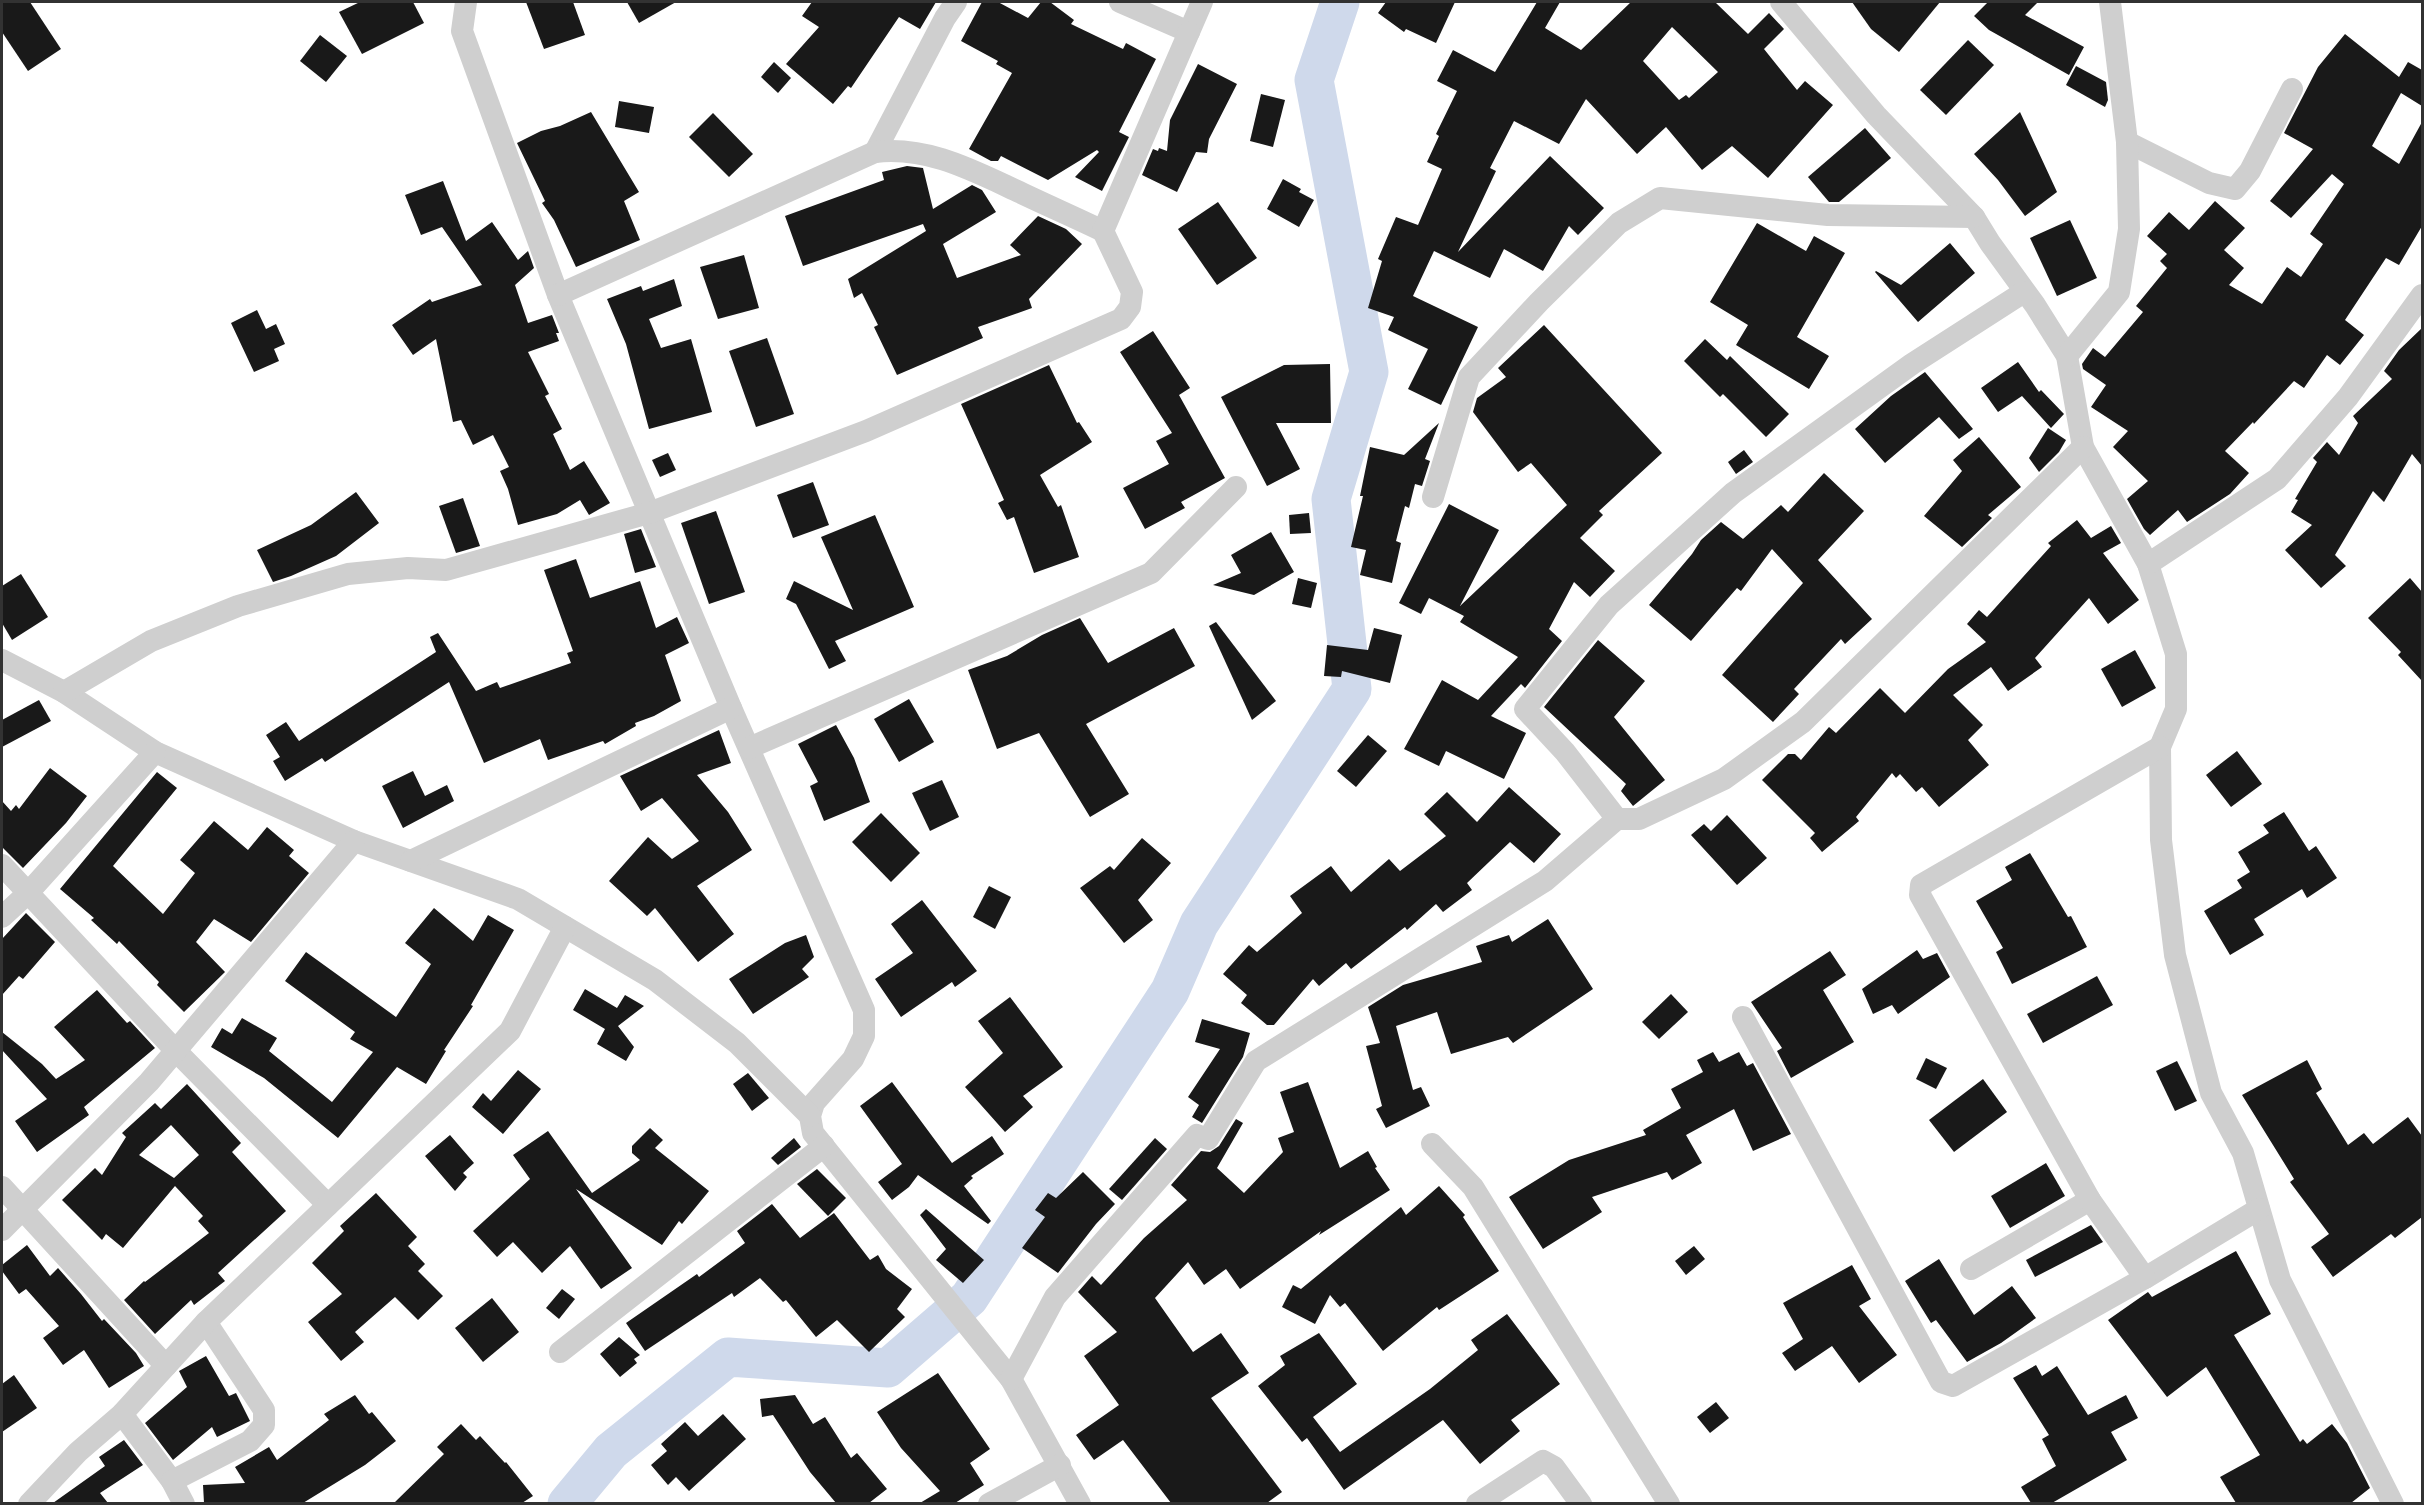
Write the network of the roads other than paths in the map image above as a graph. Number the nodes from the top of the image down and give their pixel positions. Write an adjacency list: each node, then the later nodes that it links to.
1 (466, 2): 14 (street)
2 (956, 2): 10 (street)
3 (1120, 2): 7 (street)
4 (1202, 2): 7 (street)
5 (1781, 2): 11 (street)
6 (2110, 2): 9 (street)
7 (1190, 32): 12 (street)
8 (2292, 88): 9 (street)
9 (2127, 142): 16 (street)
10 (883, 145): 12 (street); 14 (street)
11 (1974, 217): 13 (street); 19 (street)
12 (1103, 231): 20 (street)
13 (2024, 292): 16 (street); 28 (street)
14 (558, 295): 20 (street)
15 (2422, 295): 21 (street)
16 (2067, 356): 17 (street)
17 (2083, 447): 21 (street); 28 (street)
18 (1236, 487): 26 (street)
19 (1433, 497)
20 (649, 513): 23 (street); 24 (street)
21 (2148, 564): 25 (street)
22 (2, 660): 23 (street)
23 (64, 692): 27 (street)
24 (731, 708): 26 (street); 30 (street)
25 (2160, 747): 41 (street); 43 (street)
26 (748, 748): 37 (street)
27 (155, 752): 29 (street); 32 (street)
28 (1617, 819): 51 (street)
29 (354, 841): 30 (street); 36 (street)
30 (411, 861): 34 (street)
31 (2, 865): 32 (street)
32 (28, 893): 33 (street); 36 (street)
33 (2, 917)
34 (565, 927): 37 (street); 42 (street)
35 (1743, 1017): 47 (street)
36 (176, 1051): 42 (street); 44 (street)
37 (810, 1116): 39 (street)
38 (1432, 1144): 61 (street)
39 (824, 1146): 49 (street); 51 (street)
40 (2, 1187): 44 (street)
41 (2090, 1200): 46 (street); 47 (street)
42 (328, 1205): 48 (street)
43 (2259, 1209): 47 (street); 62 (street)
44 (23, 1210): 45 (street); 50 (street)
45 (2, 1230)
46 (1971, 1269)
47 (2145, 1278)
48 (206, 1322): 50 (street); 54 (street)
49 (560, 1352)
50 (166, 1366): 52 (street)
51 (1011, 1378): 53 (street)
52 (122, 1414): 54 (street); 55 (street)
53 (1060, 1465): 57 (street); 58 (street)
54 (172, 1481): 56 (street)
55 (29, 1503)
56 (184, 1503)
57 (989, 1503)
58 (1080, 1503)
59 (1477, 1503): 60 (street)
60 (1581, 1503)
61 (1669, 1503)
62 (2392, 1503)

